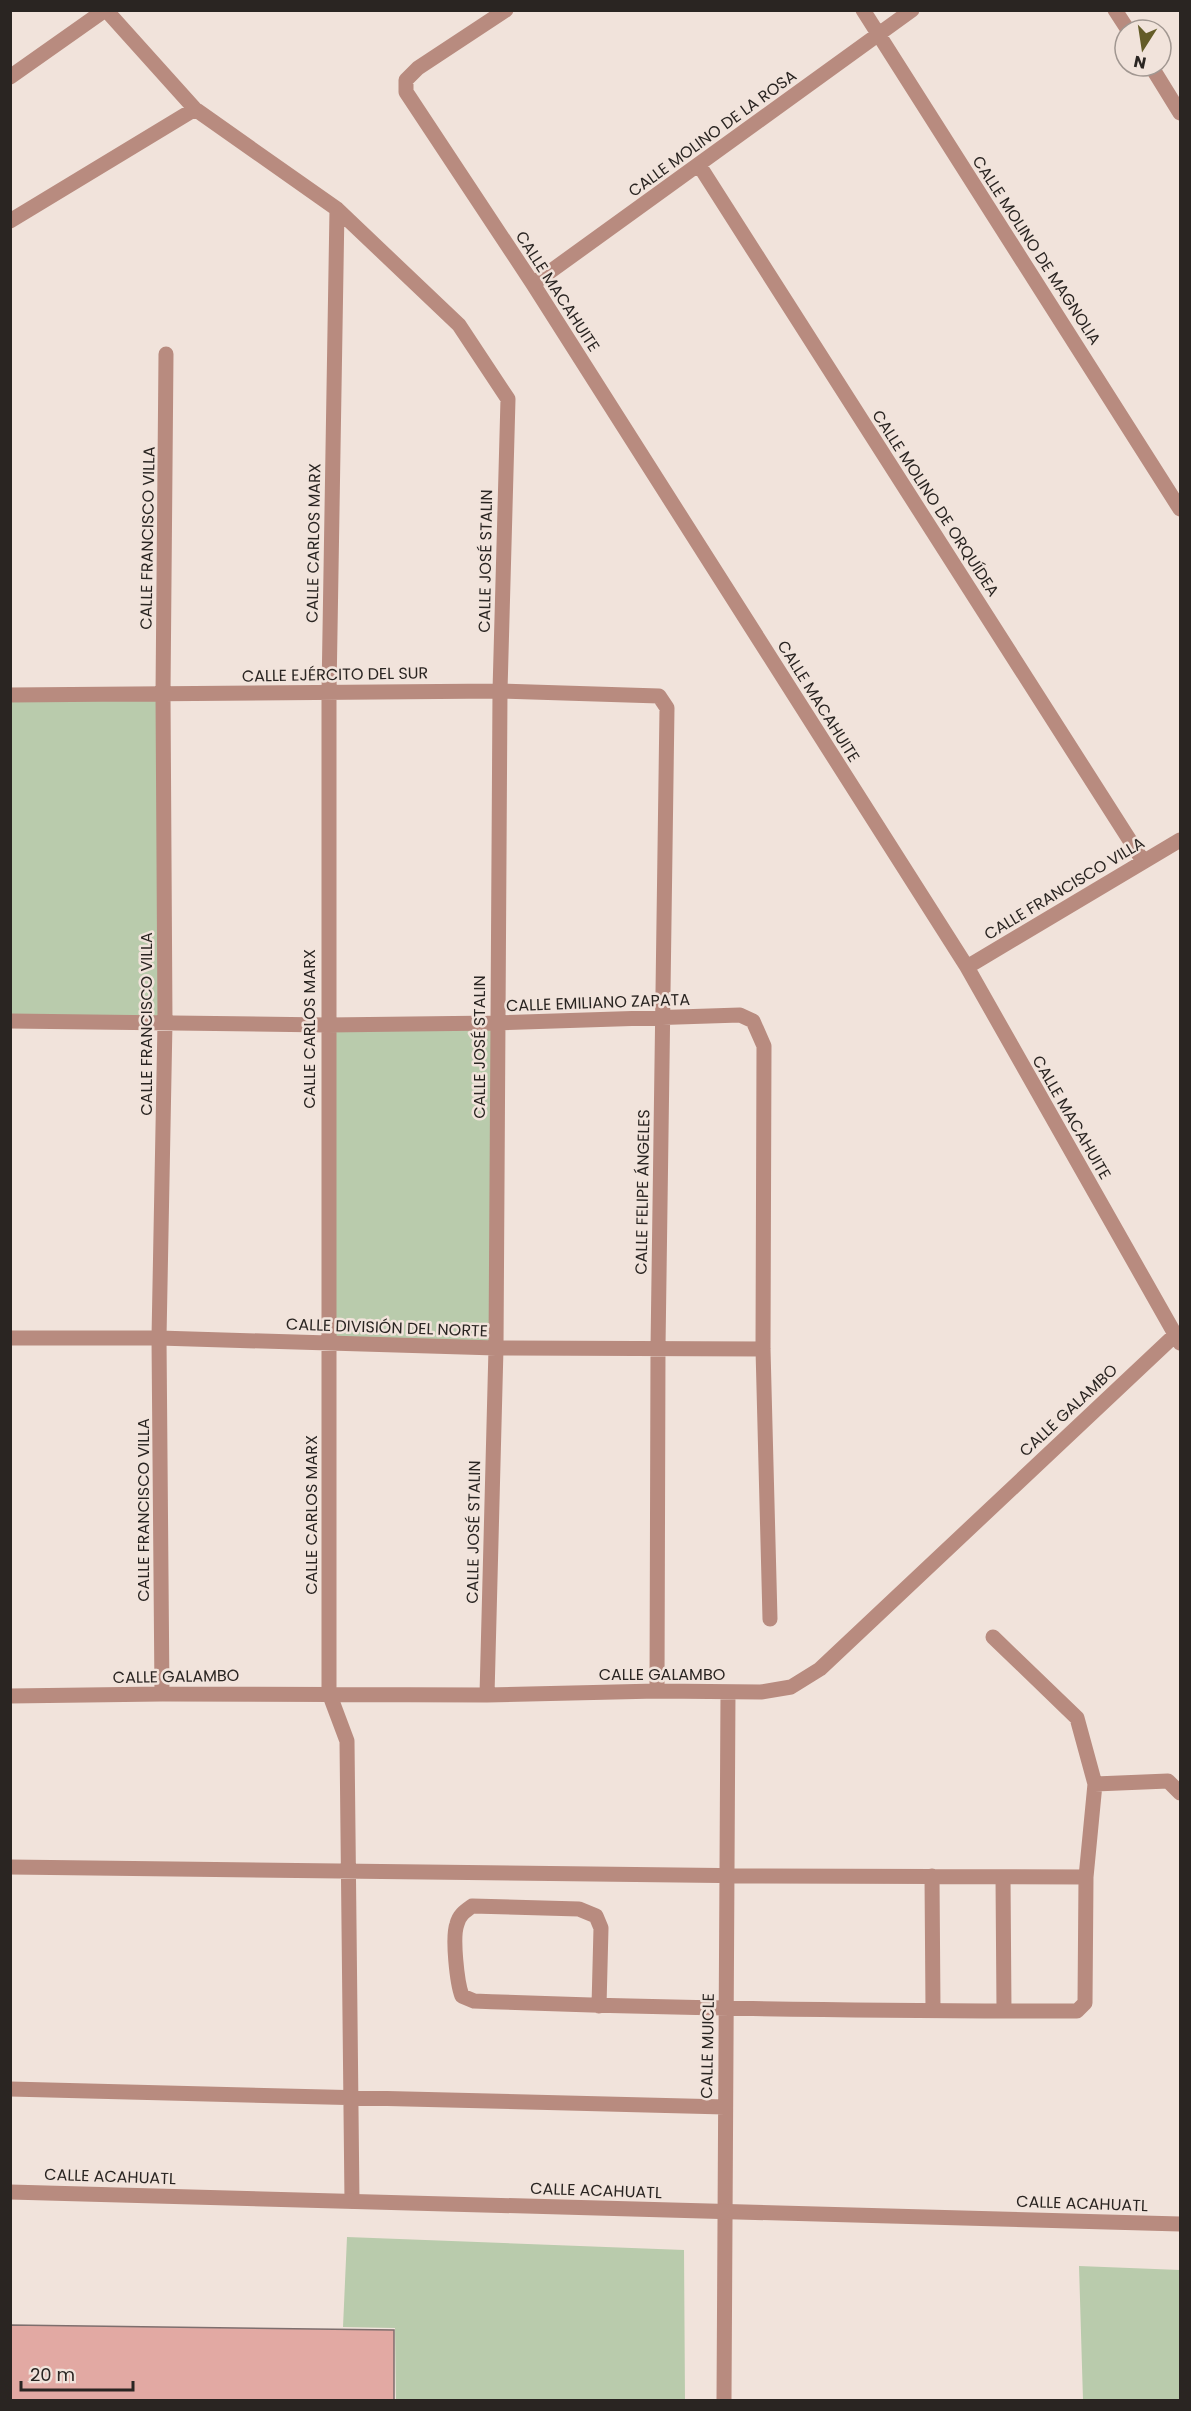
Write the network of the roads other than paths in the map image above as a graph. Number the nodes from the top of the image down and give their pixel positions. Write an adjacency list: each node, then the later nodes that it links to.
1 (106, 10): 6 (street); 8 (street)
2 (506, 10): 13 (street, CALLE MACAHUITE)
3 (863, 10): 5 (street, CALLE MOLINO DE MAGNOLIA)
4 (912, 10): 5 (street, CALLE MOLINO DE LA ROSA)
5 (879, 35): 10 (street, CALLE MOLINO DE LA ROSA); 15 (street, CALLE MOLINO DE MAGNOLIA)
6 (12, 72)
7 (1158, 78): 9 (street)
8 (195, 109): 11 (street); 12 (street)
9 (1180, 113)
10 (699, 165): 13 (street, CALLE MOLINO DE LA ROSA); 22 (street, CALLE MOLINO DE ORQUÍDEA)
11 (338, 209): 16 (street, CALLE JOSÉ STALIN); 17 (street, CALLE CARLOS MARX)
12 (10, 221)
13 (533, 284): 23 (street, CALLE MACAHUITE)
14 (166, 354): 18 (street, CALLE FRANCISCO VILLA)
15 (1180, 509)
16 (500, 691): 17 (street, CALLE EJÉRCITO DEL SUR); 20 (street, CALLE EJÉRCITO DEL SUR); 27 (street, CALLE JOSÉ STALIN)
17 (328, 692): 18 (street, CALLE EJÉRCITO DEL SUR); 28 (street, CALLE CARLOS MARX)
18 (163, 694): 19 (street, CALLE EJÉRCITO DEL SUR); 26 (street, CALLE FRANCISCO VILLA)
19 (10, 695)
20 (659, 696): 24 (street, CALLE FELIPE ÁNGELES)
21 (1180, 840): 22 (street, CALLE FRANCISCO VILLA)
22 (1143, 861): 23 (street, CALLE FRANCISCO VILLA)
23 (967, 967): 31 (street, CALLE MACAHUITE)
24 (662, 1018): 27 (street, CALLE EMILIANO ZAPATA); 34 (street, CALLE FELIPE ÁNGELES); 35 (street, CALLE EMILIANO ZAPATA)
25 (10, 1021): 26 (street, CALLE EMILIANO ZAPATA)
26 (165, 1022): 28 (street, CALLE EMILIANO ZAPATA); 30 (street, CALLE FRANCISCO VILLA)
27 (496, 1023): 28 (street, CALLE EMILIANO ZAPATA); 33 (street, CALLE JOSÉ STALIN)
28 (327, 1025): 32 (street, CALLE CARLOS MARX)
29 (10, 1338): 30 (street, CALLE DIVISIÓN DEL NORTE)
30 (159, 1338): 32 (street, CALLE DIVISIÓN DEL NORTE); 41 (street, CALLE FRANCISCO VILLA)
31 (1178, 1339): 39 (street, CALLE GALAMBO)
32 (328, 1344): 33 (street, CALLE DIVISIÓN DEL NORTE); 40 (street, CALLE CARLOS MARX)
33 (496, 1348): 34 (street, CALLE DIVISIÓN DEL NORTE); 42 (street, CALLE JOSÉ STALIN)
34 (658, 1348): 35 (street, CALLE DIVISIÓN DEL NORTE); 38 (street, CALLE FELIPE ÁNGELES)
35 (763, 1349): 36 (street)
36 (771, 1619)
37 (993, 1637): 44 (street)
38 (657, 1691): 39 (street, CALLE GALAMBO); 42 (street, CALLE GALAMBO)
39 (728, 1692): 48 (street, CALLE MUICLE)
40 (329, 1693): 41 (street, CALLE GALAMBO); 42 (street, CALLE GALAMBO); 47 (street)
41 (162, 1694): 43 (street, CALLE GALAMBO)
42 (487, 1695)
43 (10, 1696)
44 (1095, 1784): 45 (street); 51 (street)
45 (1180, 1793)
46 (10, 1867): 47 (street)
47 (349, 1871): 48 (street); 57 (street)
48 (726, 1875): 49 (street); 53 (street, CALLE MUICLE)
49 (932, 1876): 50 (street); 54 (street)
50 (1003, 1877): 51 (street); 55 (street)
51 (1086, 1877): 55 (street)
52 (599, 2006): 52 (street); 53 (street)
53 (726, 2008): 54 (street); 58 (street, CALLE MUICLE)
54 (933, 2010): 55 (street)
55 (1004, 2011)
56 (10, 2089): 57 (street)
57 (351, 2097): 58 (street); 60 (street)
58 (725, 2107): 61 (street, CALLE MUICLE)
59 (10, 2192): 60 (street, CALLE ACAHUATL)
60 (352, 2201): 61 (street, CALLE ACAHUATL)
61 (724, 2211): 62 (street, CALLE ACAHUATL); 63 (street, CALLE MUICLE)
62 (1180, 2224)
63 (724, 2400)

